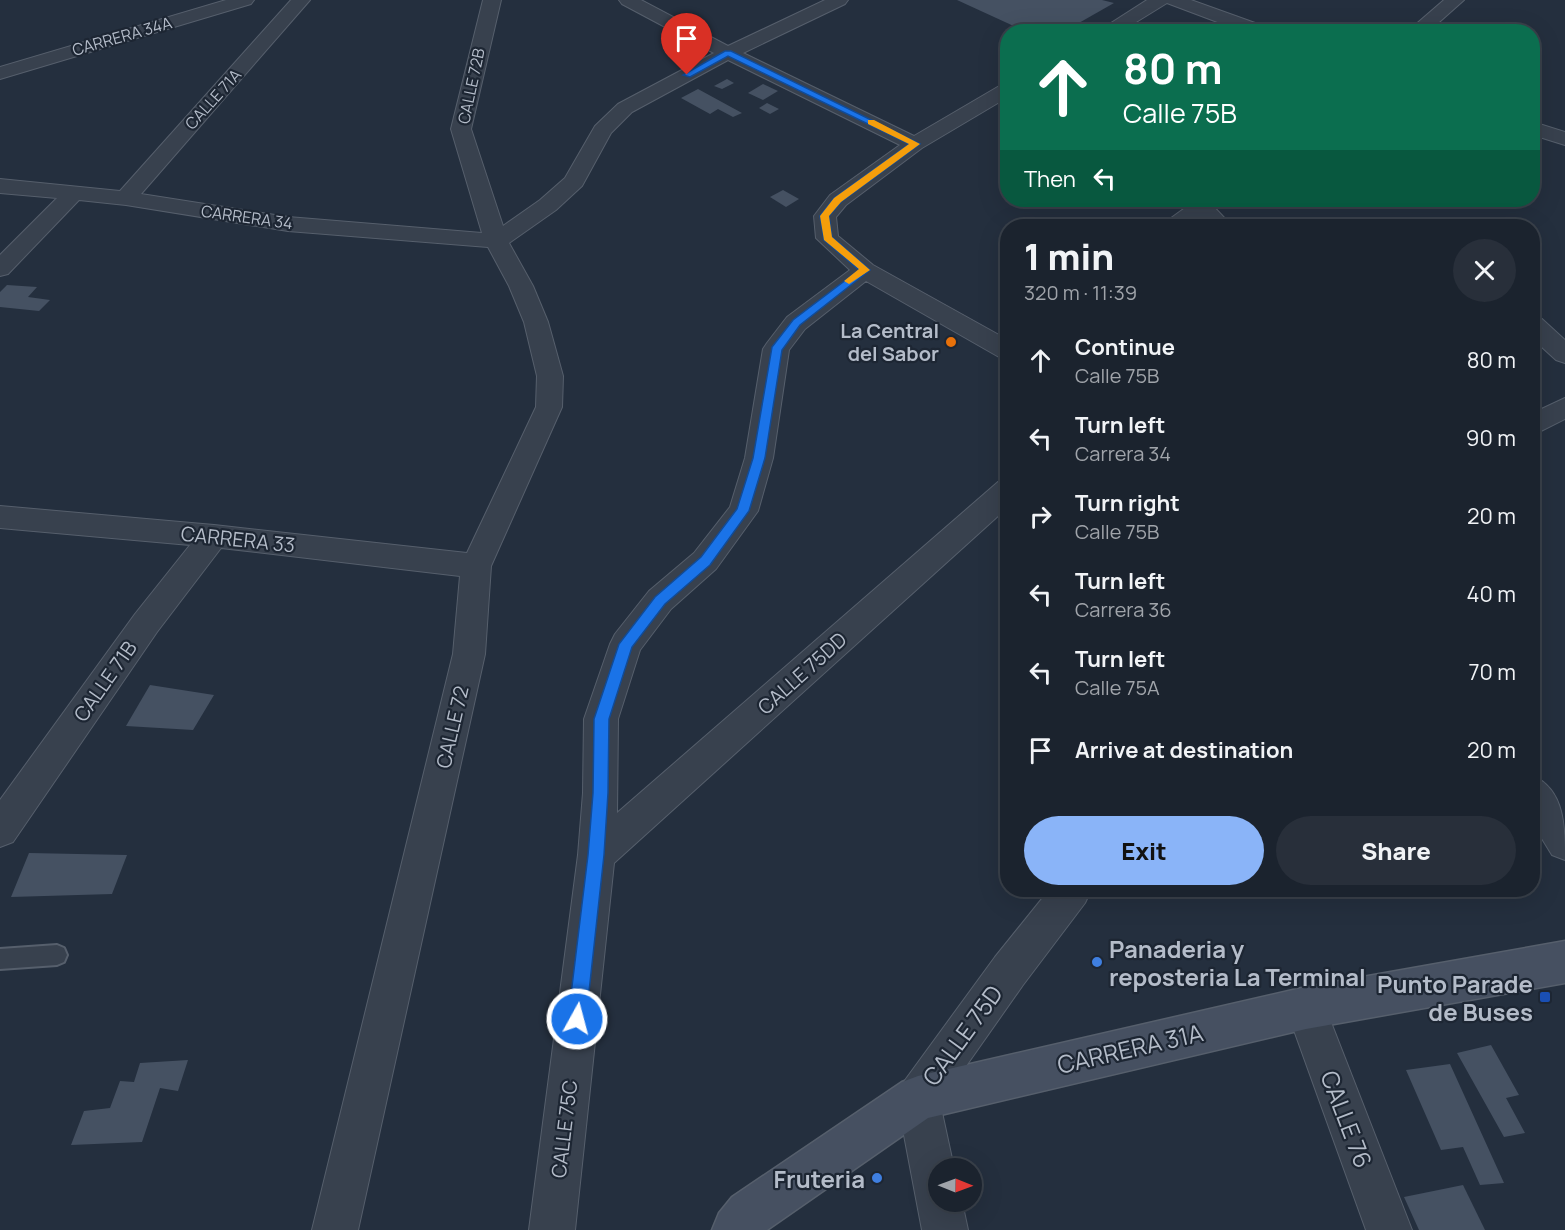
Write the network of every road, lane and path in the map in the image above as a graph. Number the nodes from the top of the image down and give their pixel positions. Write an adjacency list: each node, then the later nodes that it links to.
1 (245, 0): 13 (street, CARRERA 34A)
2 (301, 0): 20 (street, CALLE 71A)
3 (492, 0): 23 (street, CALLE 72B)
4 (628, 0): 12 (street)
5 (839, 0): 12 (street)
6 (1160, 0): 9 (street)
7 (1174, 0): 10 (street)
8 (1455, 0): 11 (street)
9 (1120, 24)
10 (1241, 24)
11 (1426, 24)
12 (728, 53): 17 (street); 23 (street)
13 (0, 73)
14 (1000, 94): 17 (street)
15 (1540, 130): 16 (street)
16 (1565, 139)
17 (915, 144): 25 (street)
18 (0, 186): 19 (street, CARRERA 34)
19 (74, 193): 20 (street, CARRERA 34); 24 (street)
20 (126, 198): 23 (street, CARRERA 34)
21 (1200, 207): 22 (street)
22 (1184, 219)
23 (496, 241): 34 (street, CALLE 72)
24 (0, 269)
25 (865, 270): 27 (street); 38 (street, CALLE 75C)
26 (1540, 331): 28 (street)
27 (1000, 346)
28 (1565, 354)
29 (1565, 407): 30 (street)
30 (1540, 420)
31 (1000, 497): 38 (street, CALLE 75DD)
32 (0, 517): 33 (street, CARRERA 33)
33 (214, 536): 34 (street, CARRERA 33); 36 (street, CALLE 71B)
34 (476, 566): 45 (street, CALLE 72)
35 (1540, 803): 37 (street)
36 (0, 830)
37 (1565, 843)
38 (596, 855): 46 (street, CALLE 75C)
39 (1067, 897): 44 (street, CALLE 75D)
40 (57, 955): 41 (lane)
41 (0, 959)
42 (1565, 962): 43 (street, CARRERA 31A)
43 (1306, 1008): 44 (street, CARRERA 31A); 49 (street, CALLE 76)
44 (918, 1098): 47 (street, CARRERA 31A); 48 (street, CALLE 75D)
45 (335, 1230)
46 (552, 1230)
47 (736, 1230)
48 (945, 1230)
49 (1389, 1230)

